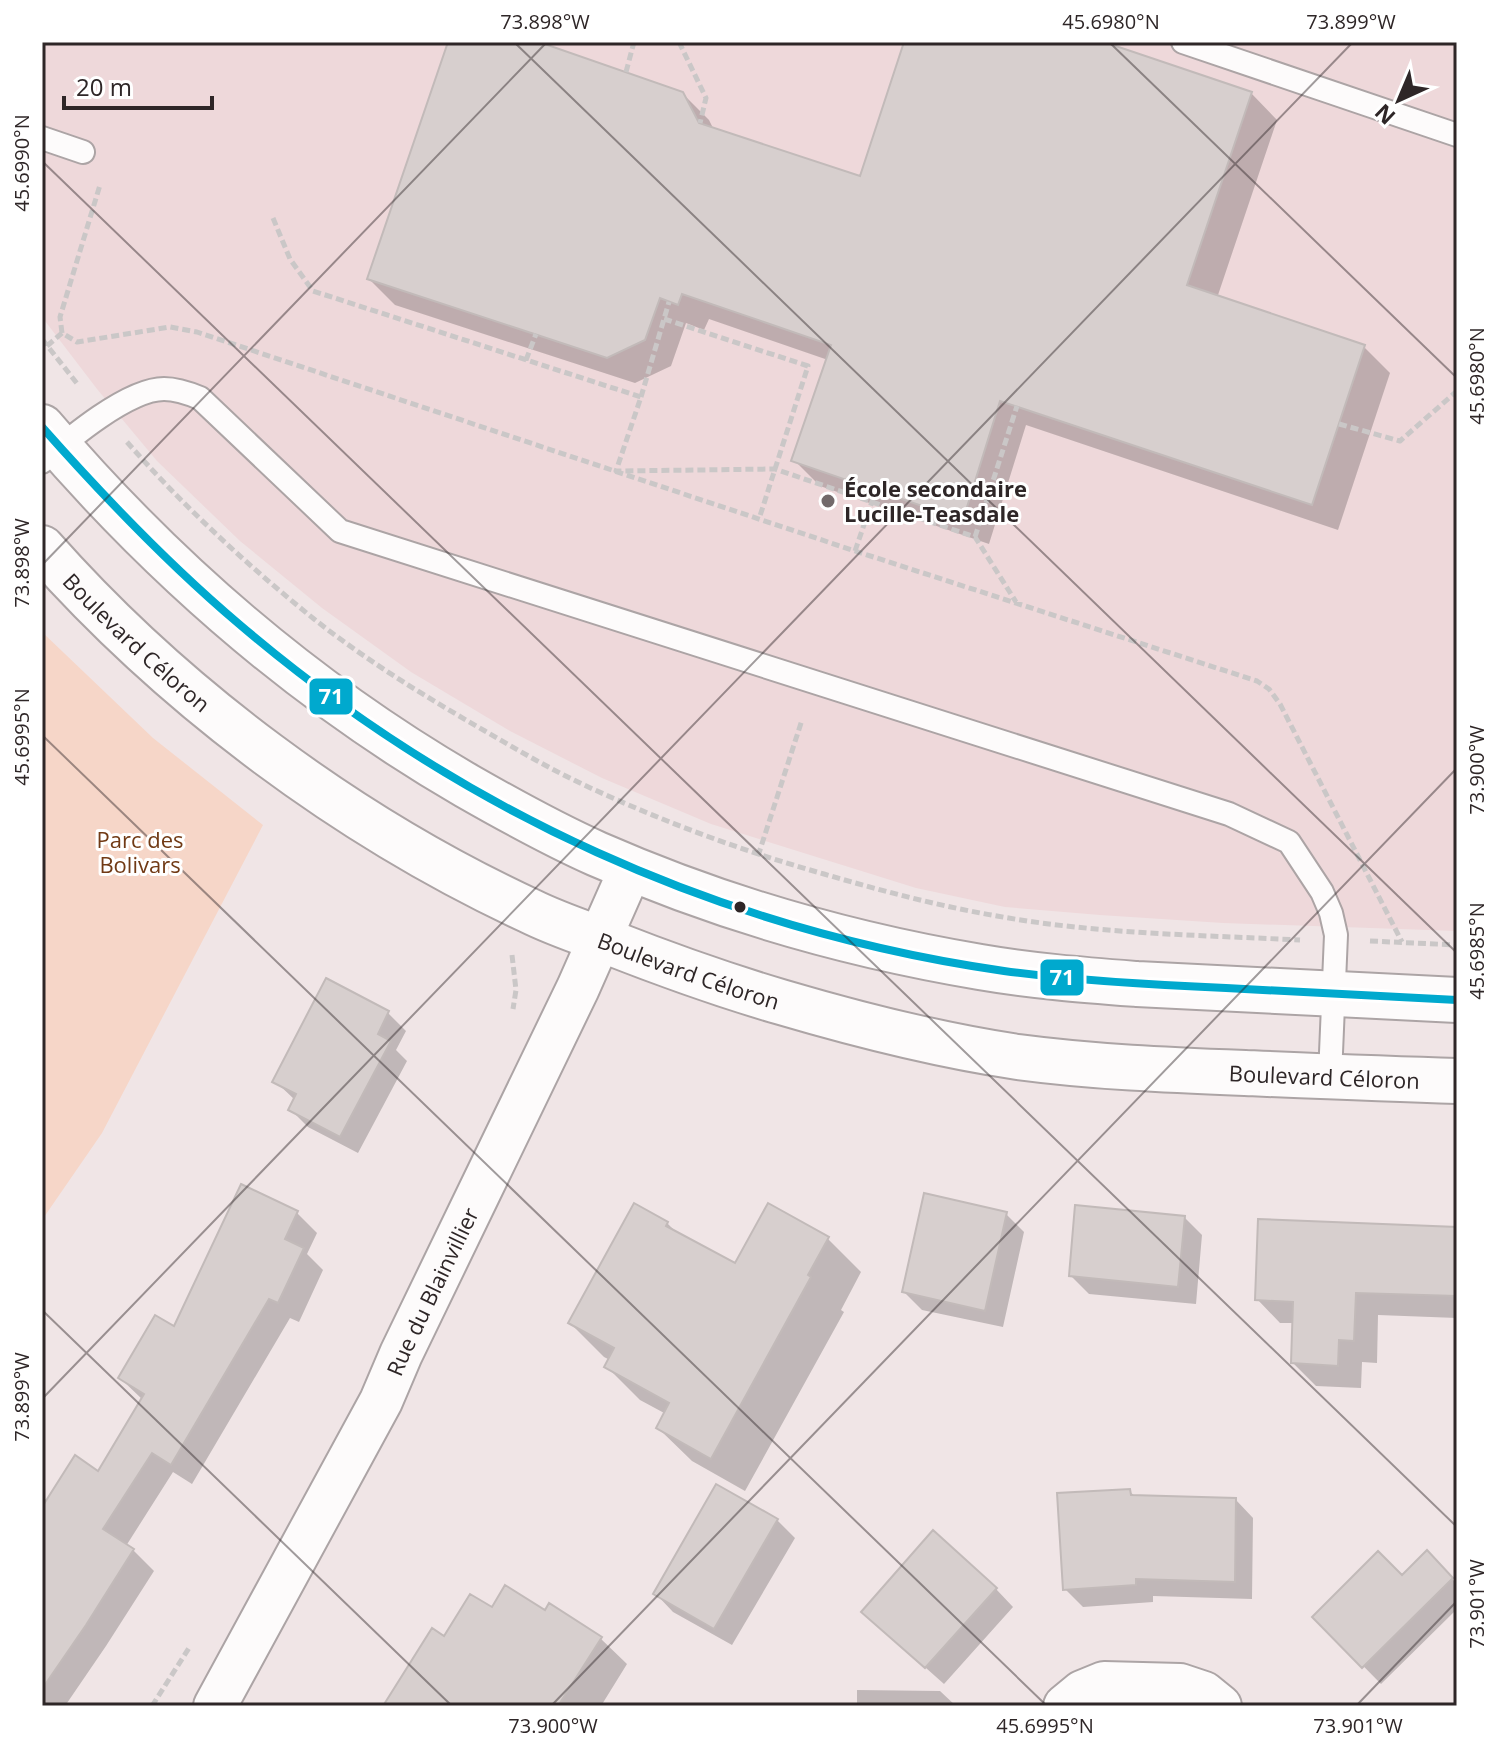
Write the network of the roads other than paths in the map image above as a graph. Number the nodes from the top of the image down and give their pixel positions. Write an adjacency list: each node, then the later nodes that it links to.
1 (1183, 42): 2 (lane)
2 (1220, 48): 3 (lane)
3 (1457, 135)
4 (42, 138): 5 (lane)
5 (83, 152)
6 (48, 446): 8 (street); 10 (lane)
7 (42, 548): 9 (street, Boulevard Céloron)
8 (631, 868): 9 (street, Rue du Blainvillier); 10 (street)
9 (600, 939): 12 (street, Boulevard Céloron); 14 (street, Rue du Blainvillier)
10 (1333, 994): 11 (street); 12 (lane)
11 (1457, 1000)
12 (1330, 1076): 13 (street, Boulevard Céloron)
13 (1457, 1081)
14 (215, 1706)
15 (1065, 1706): 16 (street)
16 (1220, 1706)

